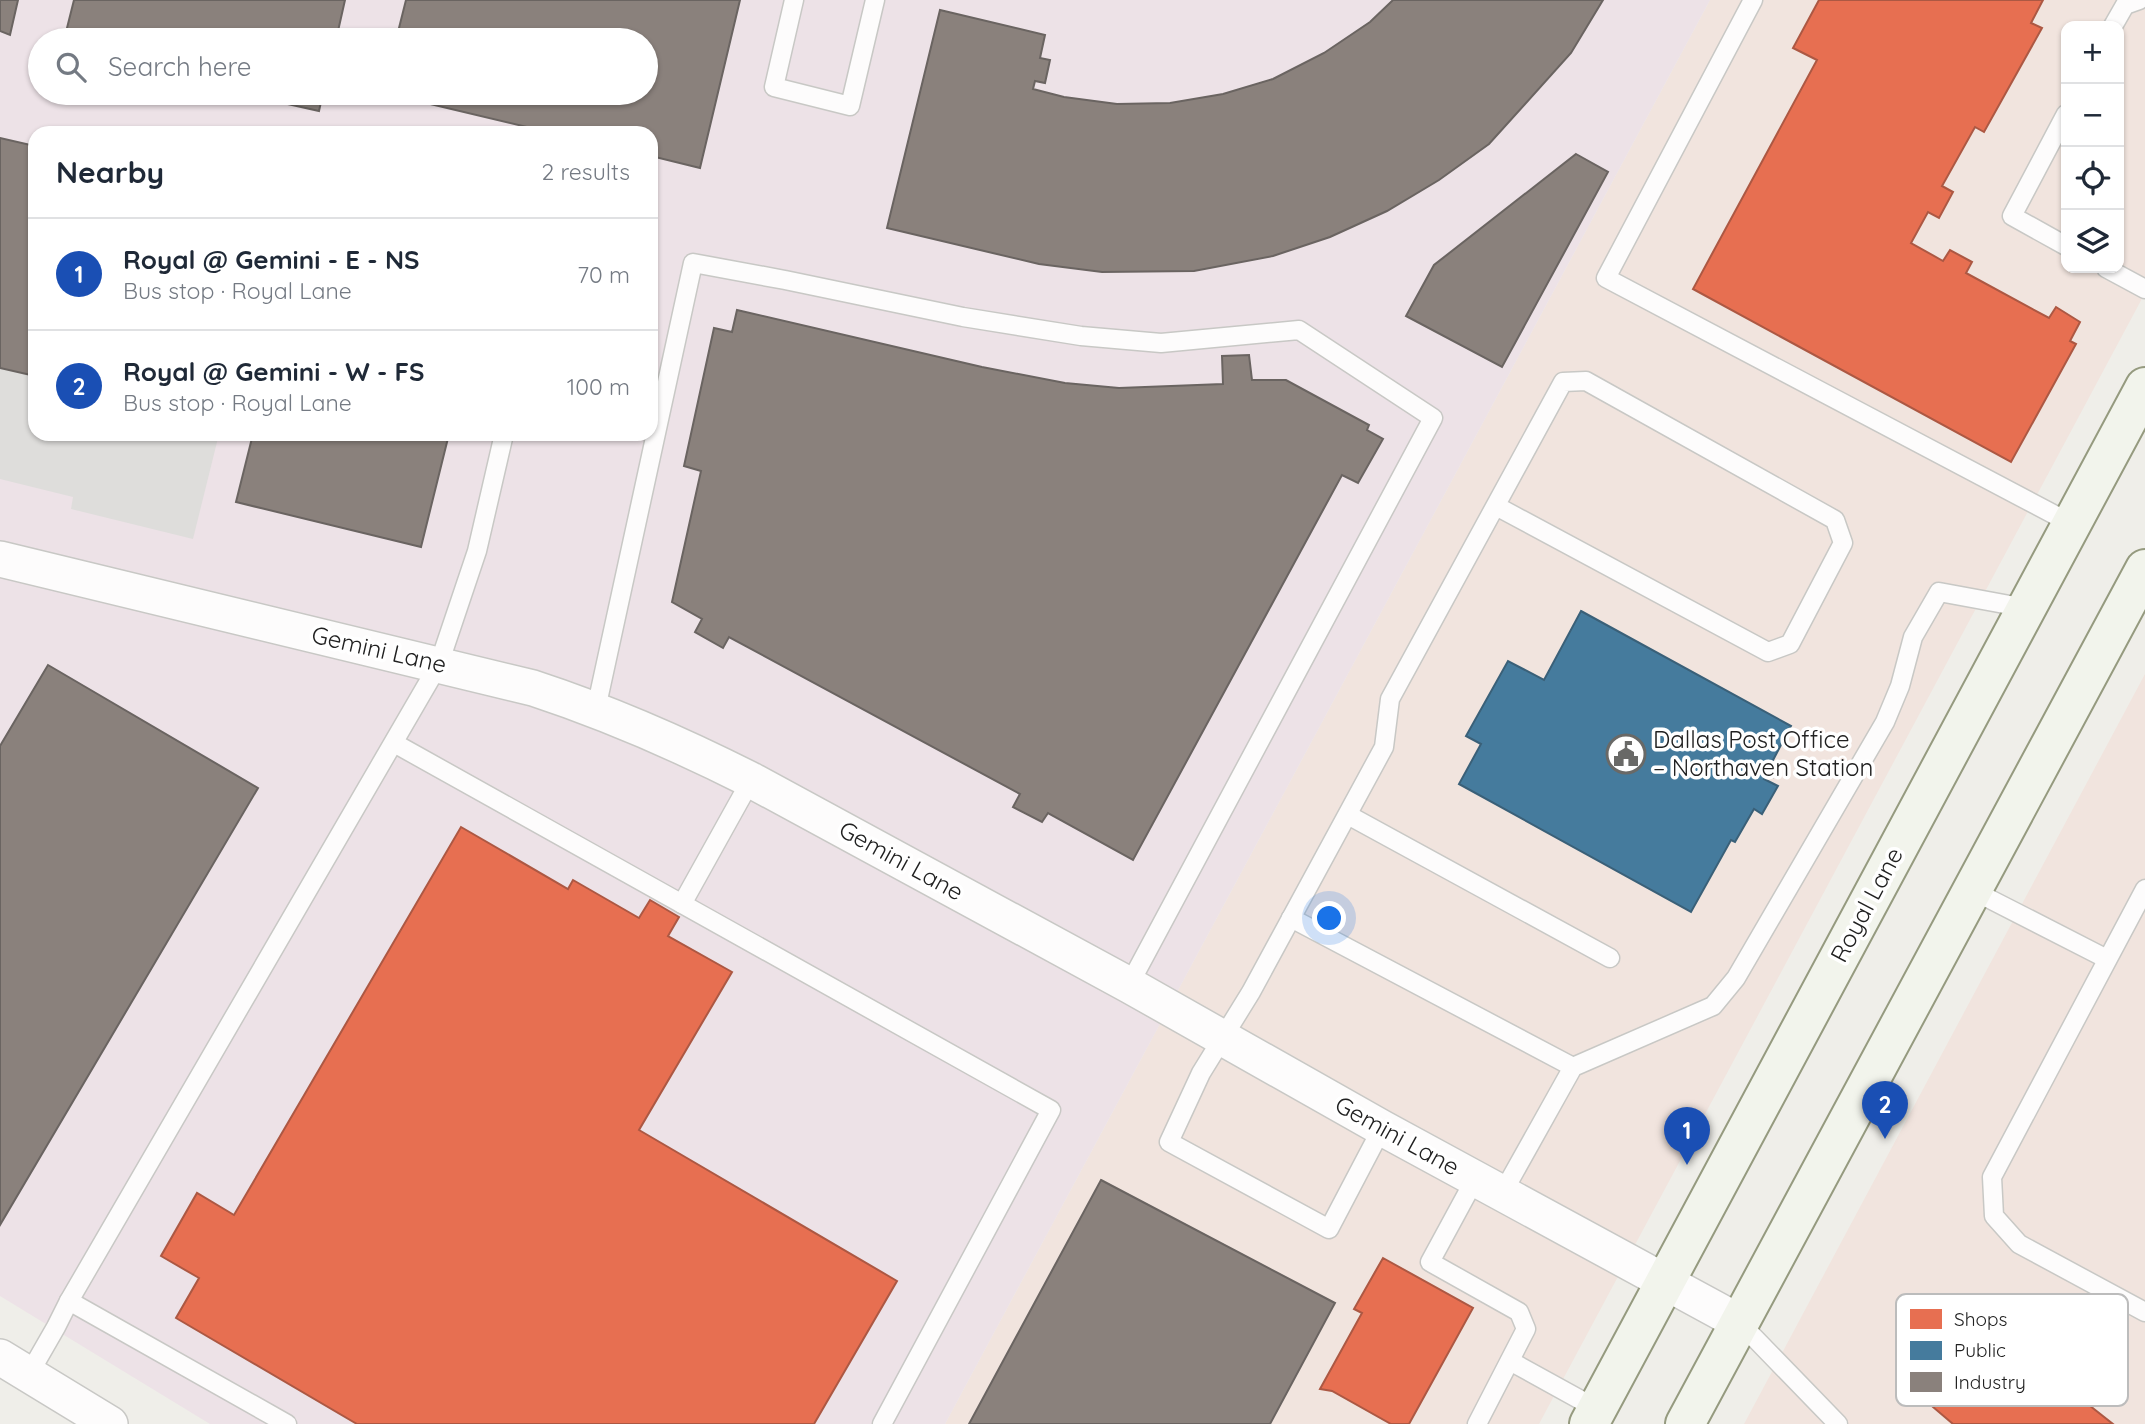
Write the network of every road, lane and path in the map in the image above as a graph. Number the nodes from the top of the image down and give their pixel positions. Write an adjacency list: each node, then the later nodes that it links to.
1 (794, 0): 2 (lane)
2 (875, 0)
3 (1753, 0): 15 (lane)
4 (2138, 0): 5 (lane)
5 (2116, 21)
6 (2061, 123): 7 (lane)
7 (2061, 243)
8 (2115, 273): 9 (lane)
9 (2145, 289)
10 (2145, 387): 15 (main road, Royal Lane)
11 (658, 424): 30 (lane)
12 (502, 441): 19 (lane)
13 (654, 441): 20 (lane)
14 (1496, 506): 14 (lane); 23 (lane)
15 (2072, 524): 18 (main road, Royal Lane)
16 (0, 559): 19 (street, Gemini Lane)
17 (2142, 580): 25 (main road)
18 (2026, 608): 32 (lane); 35 (main road, Royal Lane)
19 (439, 664): 20 (street, Gemini Lane); 21 (lane)
20 (596, 709): 22 (street, Gemini Lane)
21 (394, 743): 26 (lane); 37 (lane)
22 (751, 780): 26 (lane); 30 (street, Gemini Lane)
23 (1348, 815): 27 (lane); 28 (lane)
24 (2145, 889): 29 (lane)
25 (1972, 890): 29 (lane); 40 (main road)
26 (682, 904): 46 (lane)
27 (1291, 918): 31 (lane); 32 (lane)
28 (1610, 958)
29 (2106, 959): 36 (lane)
30 (1129, 985): 31 (street, Gemini Lane)
31 (1223, 1038): 33 (street, Gemini Lane); 33 (lane)
32 (1573, 1067): 34 (lane)
33 (1382, 1128): 34 (street, Gemini Lane)
34 (1489, 1186): 35 (street, Gemini Lane); 41 (lane)
35 (1664, 1283): 40 (street, Gemini Lane); 43 (main road, Royal Lane)
36 (2112, 1294)
37 (69, 1301): 42 (lane); 45 (lane)
38 (2128, 1303): 39 (lane)
39 (2145, 1312)
40 (1739, 1322): 48 (main road); 49 (lane)
41 (1510, 1361): 43 (lane); 47 (lane)
42 (14, 1366): 44 (street)
43 (1593, 1416)
44 (92, 1419)
45 (287, 1424)
46 (882, 1424)
47 (1478, 1424)
48 (1685, 1424)
49 (1838, 1424)

